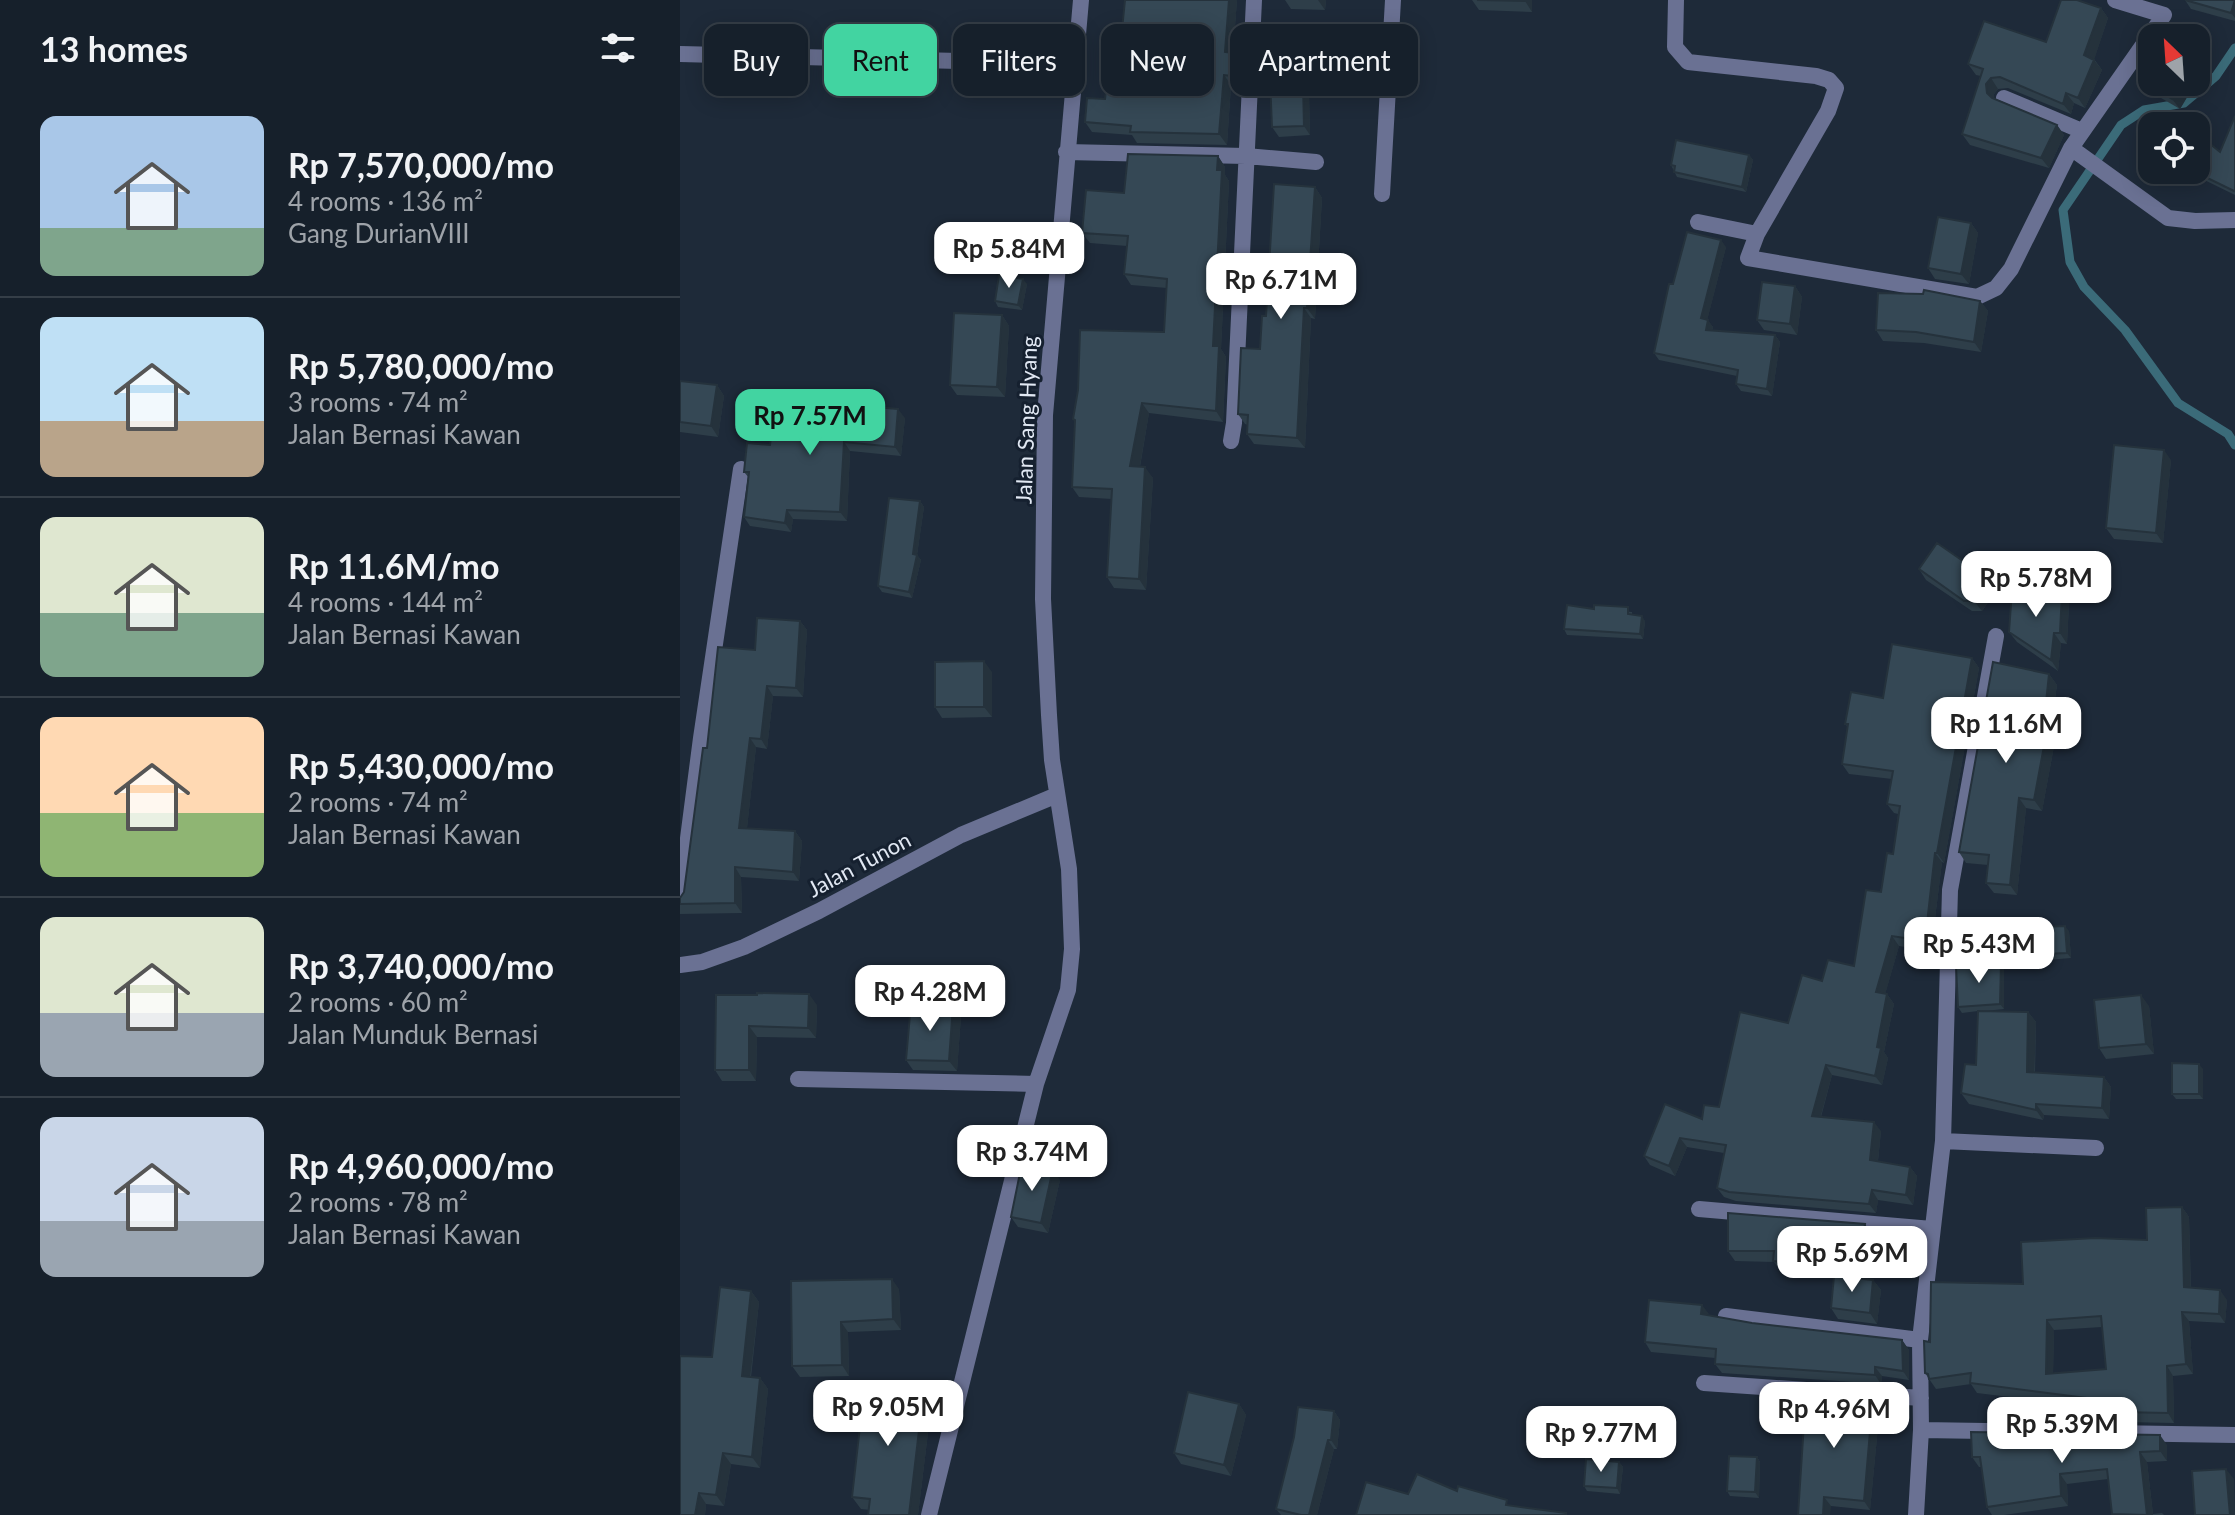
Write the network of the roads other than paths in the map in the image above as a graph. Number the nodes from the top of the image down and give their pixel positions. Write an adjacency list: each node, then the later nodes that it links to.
1 (1081, 0): 7 (street, Jalan Sang Hyang)
2 (1254, 0): 15 (street)
3 (1393, 0): 17 (street)
4 (1676, 0): 20 (street)
5 (2115, 0): 6 (street)
6 (2167, 8): 12 (street)
7 (1079, 24)
8 (680, 54): 9 (street)
9 (953, 61)
10 (1072, 96): 13 (street, Jalan Sang Hyang)
11 (2004, 98): 12 (street)
12 (2082, 131): 14 (street)
13 (1066, 152): 15 (street); 24 (street, Jalan Sang Hyang)
14 (2077, 152): 18 (street); 20 (street)
15 (1246, 156): 16 (street); 21 (street)
16 (1316, 162)
17 (1382, 194)
18 (2235, 220)
19 (1698, 222): 20 (street)
20 (1757, 234)
21 (1231, 441)
22 (741, 469): 25 (street)
23 (1996, 636): 29 (street)
24 (1057, 795): 26 (street, Jalan Tunon); 28 (street, Jalan Sang Hyang)
25 (680, 900)
26 (680, 965)
27 (798, 1079): 28 (street)
28 (1036, 1084): 39 (street, Jalan Sang Hyang)
29 (1943, 1141): 30 (street); 32 (street)
30 (2096, 1148)
31 (1699, 1209): 32 (street)
32 (1932, 1229): 34 (street)
33 (1726, 1316): 34 (street)
34 (1920, 1340): 36 (street)
35 (1704, 1383): 36 (street)
36 (1921, 1398): 37 (street)
37 (1921, 1430): 38 (street); 40 (street)
38 (2235, 1435)
39 (929, 1515)
40 (1916, 1515)

